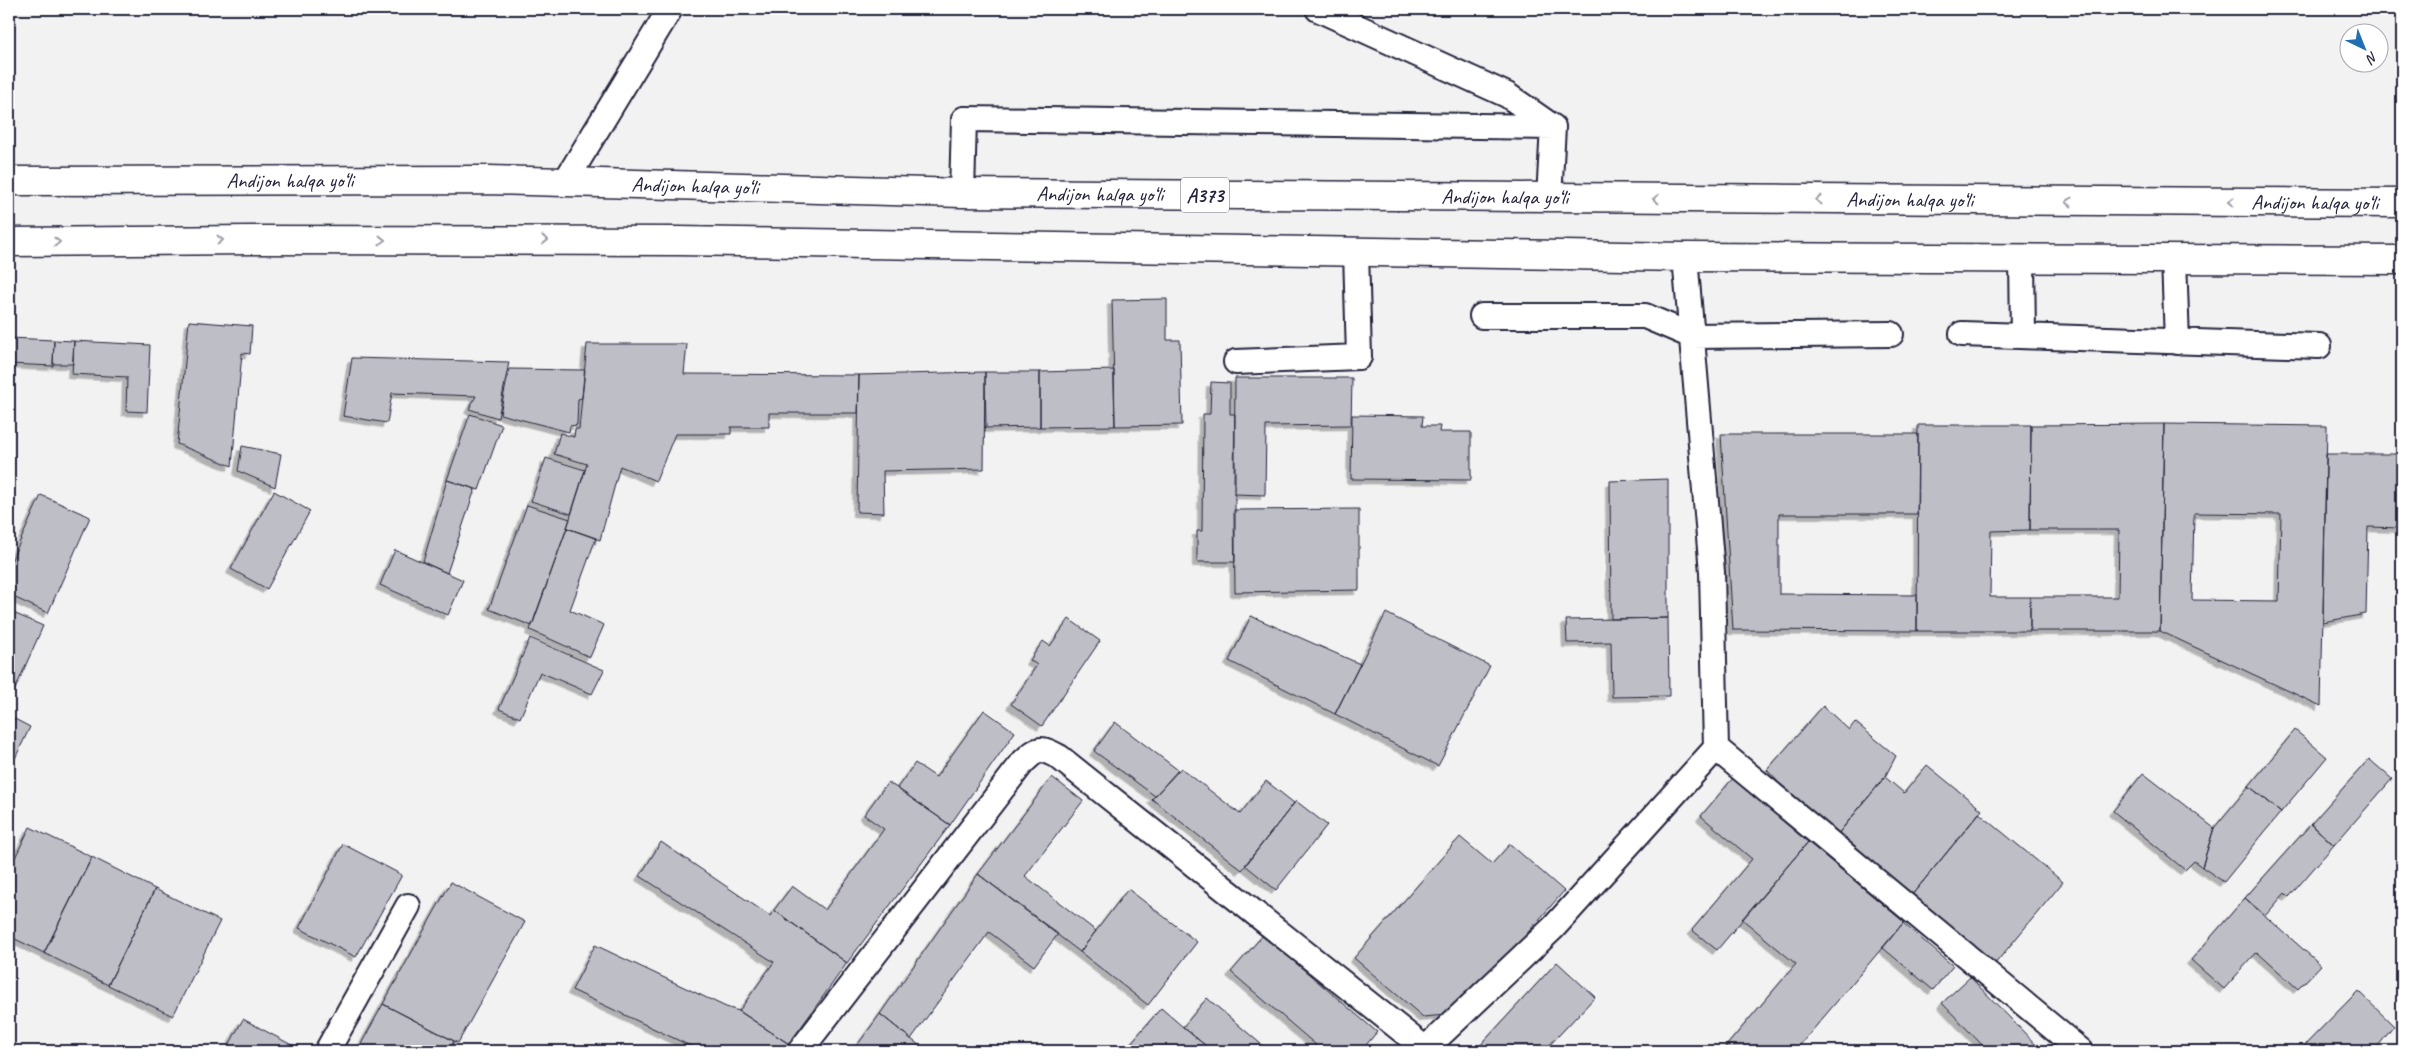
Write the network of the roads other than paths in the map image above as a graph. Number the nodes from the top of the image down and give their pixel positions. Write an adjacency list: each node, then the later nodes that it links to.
1 (670, 9): 5 (lane)
2 (1318, 9): 3 (lane)
3 (1553, 127): 6 (lane); 7 (lane)
4 (9, 181): 5 (highway, Andijon halqa yo‘li / A373)
5 (565, 182): 6 (highway, Andijon halqa yo‘li / A373)
6 (962, 193): 7 (highway, Andijon halqa yo‘li / A373)
7 (1549, 198): 8 (highway, Andijon halqa yo‘li / A373, one-way to 7)
8 (2402, 203)
9 (9, 242): 10 (highway, one-way to 10)
10 (1356, 252): 11 (highway); 22 (lane)
11 (1685, 257): 12 (highway); 18 (lane)
12 (2022, 259): 13 (highway); 19 (lane)
13 (2174, 259): 14 (highway); 20 (lane)
14 (2402, 260)
15 (1482, 316): 18 (lane)
16 (1891, 334): 18 (lane)
17 (1962, 334): 19 (lane)
18 (1692, 336): 23 (lane)
19 (2023, 336): 20 (lane)
20 (2177, 342): 21 (lane)
21 (2318, 346)
22 (1236, 362)
23 (1716, 748): 27 (lane); 28 (lane)
24 (408, 906): 25 (lane)
25 (327, 1051)
26 (800, 1051): 27 (lane)
27 (1426, 1051)
28 (2081, 1051)

